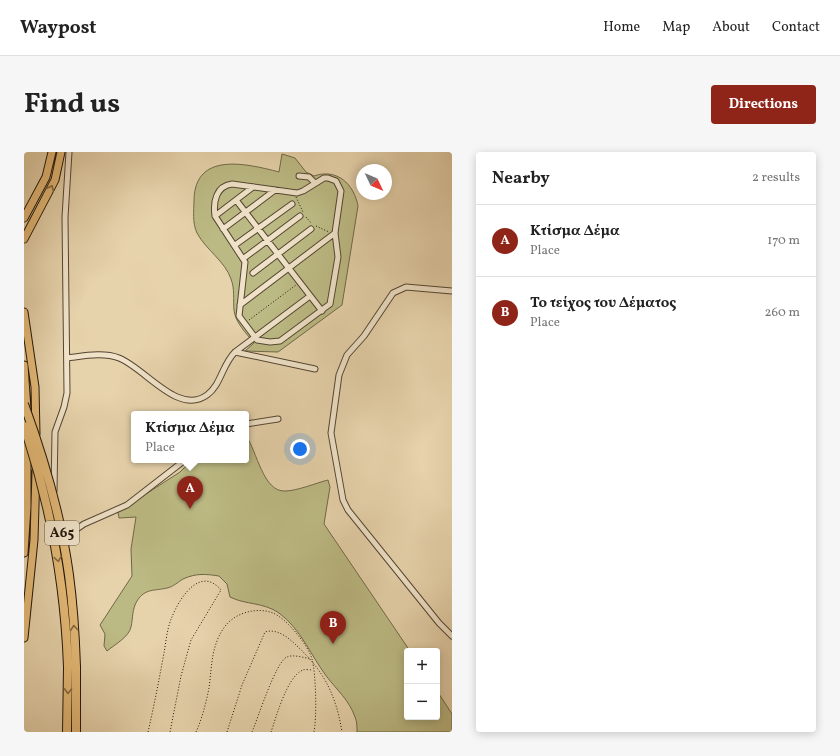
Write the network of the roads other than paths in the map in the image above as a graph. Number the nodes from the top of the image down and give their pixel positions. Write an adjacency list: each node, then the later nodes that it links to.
1 (52, 152): 13 (main road)
2 (61, 152): 18 (main road, one-way to 2)
3 (69, 152): 32 (street)
4 (299, 176): 5 (street)
5 (315, 183): 7 (street); 17 (street)
6 (253, 187): 7 (street); 8 (street); 11 (street)
7 (275, 190): 10 (street)
8 (236, 200): 10 (street); 11 (street)
9 (292, 204): 14 (street)
10 (245, 213): 14 (street); 16 (street)
11 (215, 216): 16 (street)
12 (300, 216): 19 (street)
13 (24, 218)
14 (258, 229): 19 (street); 20 (street)
15 (311, 229): 21 (street)
16 (224, 230): 20 (street)
17 (334, 234): 23 (street); 28 (street)
18 (24, 239)
19 (267, 241): 21 (street); 22 (street)
20 (235, 245): 22 (street)
21 (277, 254): 23 (street); 24 (street)
22 (244, 258): 27 (street)
23 (288, 268): 26 (street); 27 (street)
24 (253, 273)
25 (452, 291): 41 (street)
26 (310, 296): 28 (street); 30 (street)
27 (240, 305): 30 (street)
28 (322, 311): 30 (street)
29 (24, 312): 42 (main road)
30 (254, 337): 31 (street)
31 (235, 352): 32 (street); 34 (street)
32 (67, 358): 39 (street)
33 (24, 365): 40 (main road)
34 (315, 369)
35 (24, 404): 43 (highway, Α65, one-way to 35, bridge)
36 (278, 419): 37 (street)
37 (249, 424)
38 (24, 426): 43 (highway, Α65, one-way to 43, bridge)
39 (181, 463)
40 (24, 553)
41 (452, 636)
42 (24, 638)
43 (72, 667): 44 (highway, Α65, one-way to 44); 45 (highway, Α65)
44 (67, 732)
45 (76, 732)

